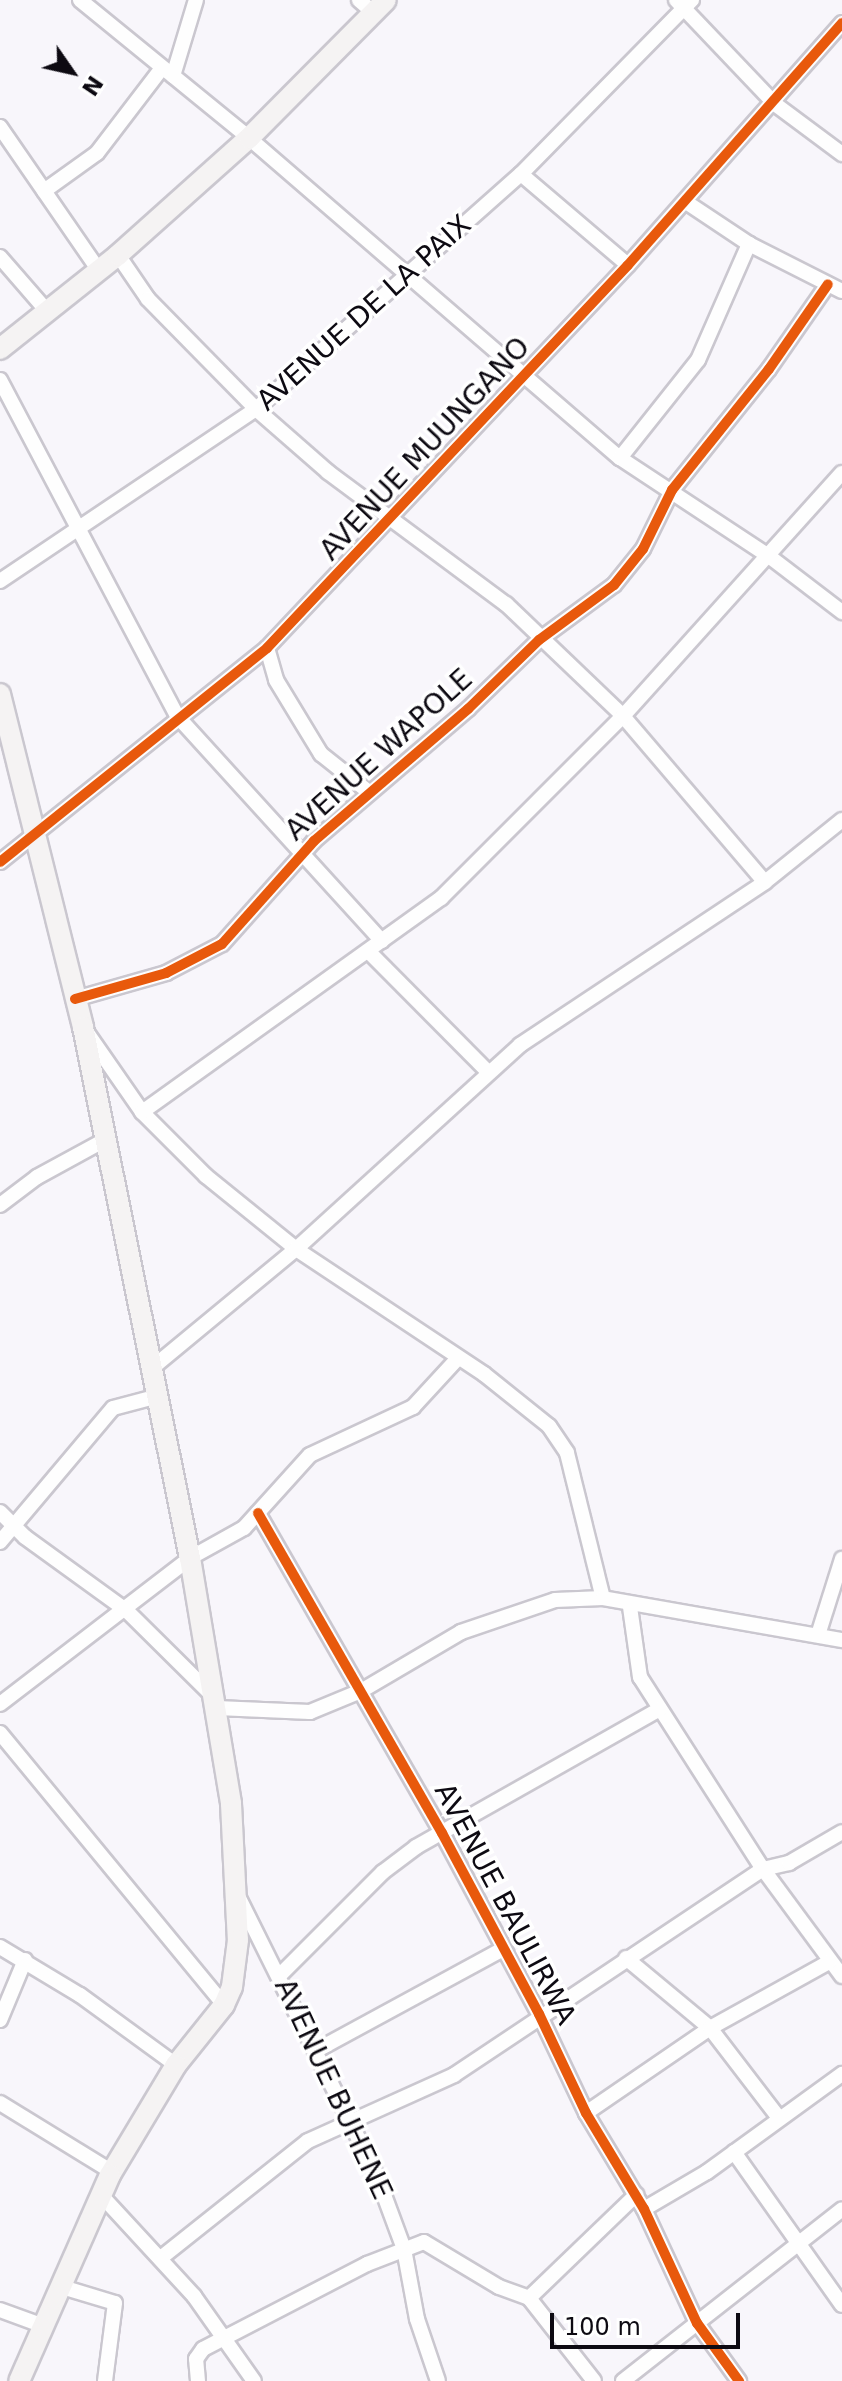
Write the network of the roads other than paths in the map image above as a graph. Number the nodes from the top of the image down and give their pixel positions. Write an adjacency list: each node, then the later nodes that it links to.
1 (80, 0): 6 (street)
2 (196, 0): 6 (street)
3 (684, 2): 7 (street); 11 (street, AVENUE DE LA PAIX)
4 (373, 4): 9 (main road)
5 (842, 23): 7 (street, AVENUE MUUNGANO)
6 (167, 72): 9 (street); 12 (street)
7 (775, 104): 10 (street); 13 (street, AVENUE MUUNGANO)
8 (0, 127): 12 (street)
9 (249, 138): 15 (main road); 19 (street)
10 (842, 154)
11 (521, 174): 17 (street); 19 (street, AVENUE DE LA PAIX)
12 (44, 191): 18 (street)
13 (686, 202): 14 (street); 17 (street, AVENUE MUUNGANO)
14 (749, 244): 20 (street); 27 (street)
15 (118, 255): 18 (main road); 26 (street)
16 (0, 257): 22 (street)
17 (628, 265): 24 (street, AVENUE MUUNGANO)
18 (98, 269): 22 (main road)
19 (409, 274): 24 (street); 26 (street, AVENUE DE LA PAIX)
20 (828, 284): 21 (street); 29 (street, AVENUE WAPOLE)
21 (842, 291)
22 (47, 311): 23 (main road)
23 (0, 349)
24 (525, 377): 27 (street); 30 (street, AVENUE MUUNGANO)
25 (0, 380): 31 (street)
26 (256, 409): 30 (street); 31 (street, AVENUE DE LA PAIX)
27 (620, 458): 29 (street)
28 (842, 473): 32 (street)
29 (672, 490): 32 (street); 35 (street, AVENUE WAPOLE)
30 (393, 521): 35 (street); 36 (street, AVENUE MUUNGANO)
31 (80, 530): 33 (street, AVENUE DE LA PAIX); 39 (street)
32 (770, 557): 34 (street); 38 (street)
33 (0, 581)
34 (842, 612)
35 (539, 640): 38 (street); 40 (street, AVENUE WAPOLE)
36 (267, 648): 39 (street, AVENUE MUUNGANO); 40 (street)
37 (0, 694): 42 (main road)
38 (623, 716): 45 (street); 46 (street)
39 (178, 717): 42 (street, AVENUE MUUNGANO); 43 (street)
40 (369, 792): 43 (street, AVENUE WAPOLE)
41 (842, 820): 45 (street)
42 (39, 834): 44 (street, AVENUE MUUNGANO); 48 (main road)
43 (304, 851): 46 (street); 48 (street, AVENUE WAPOLE)
44 (0, 862)
45 (765, 882): 50 (street)
46 (382, 941): 47 (street)
47 (369, 952): 50 (street); 51 (street)
48 (75, 999): 49 (main road)
49 (83, 1027): 51 (street); 52 (main road)
50 (489, 1073): 54 (street)
51 (142, 1112): 54 (street)
52 (105, 1140): 53 (street); 56 (main road)
53 (0, 1205)
54 (296, 1249): 55 (street); 56 (street)
55 (458, 1358): 59 (street); 64 (street)
56 (152, 1368): 57 (main road)
57 (158, 1396): 60 (street); 62 (main road)
58 (0, 1512): 60 (street)
59 (258, 1513): 62 (street); 69 (street, AVENUE BAULIRWA)
60 (13, 1523): 61 (street); 66 (street)
61 (0, 1542)
62 (190, 1558): 66 (street); 70 (main road)
63 (842, 1559): 67 (street)
64 (603, 1598): 65 (street); 69 (street)
65 (630, 1607): 67 (street); 72 (street)
66 (126, 1610): 70 (street); 71 (street)
67 (818, 1635): 68 (street)
68 (842, 1640)
69 (361, 1691): 70 (street); 75 (street, AVENUE BAULIRWA)
70 (213, 1700): 77 (main road)
71 (0, 1704)
72 (660, 1709): 75 (street); 76 (street)
73 (0, 1733): 85 (street)
74 (842, 1832): 76 (street)
75 (442, 1833): 79 (street, AVENUE BAULIRWA); 83 (street)
76 (763, 1869): 80 (street); 82 (street)
77 (237, 1895): 83 (street, AVENUE BUHENE); 85 (main road)
78 (0, 1947): 81 (street)
79 (503, 1949): 86 (street, AVENUE BAULIRWA); 89 (street)
80 (626, 1958): 86 (street); 88 (street)
81 (25, 1960): 87 (street); 90 (street)
82 (829, 1962): 84 (street); 88 (street)
83 (279, 1976): 89 (street, AVENUE BUHENE)
84 (842, 1976)
85 (224, 2005): 90 (main road)
86 (539, 2014): 93 (street, AVENUE BAULIRWA); 95 (street)
87 (0, 2020)
88 (710, 2028): 93 (street); 94 (street)
89 (317, 2050): 95 (street, AVENUE BUHENE)
90 (176, 2065): 97 (main road)
91 (842, 2074): 94 (street)
92 (0, 2103): 97 (street)
93 (586, 2113): 99 (street, AVENUE BAULIRWA)
94 (779, 2118): 96 (street)
95 (354, 2120): 102 (street, AVENUE BUHENE); 103 (street)
96 (734, 2152): 99 (street); 101 (street)
97 (112, 2172): 98 (main road)
98 (100, 2194): 103 (street); 104 (main road)
99 (640, 2202): 105 (street); 108 (street, AVENUE BAULIRWA)
100 (842, 2209): 101 (street)
101 (798, 2243): 106 (street); 108 (street)
102 (404, 2249): 105 (street); 110 (street); 115 (street, AVENUE BUHENE)
103 (162, 2257): 110 (street)
104 (62, 2287): 109 (main road); 112 (street)
105 (529, 2298): 116 (street)
106 (842, 2305)
107 (0, 2310): 109 (street)
108 (697, 2323): 117 (street); 118 (street, AVENUE BAULIRWA)
109 (44, 2326): 111 (main road)
110 (226, 2338): 113 (street); 114 (street)
111 (19, 2381)
112 (105, 2381)
113 (198, 2381)
114 (254, 2381)
115 (438, 2381)
116 (594, 2381)
117 (623, 2381)
118 (739, 2381)

